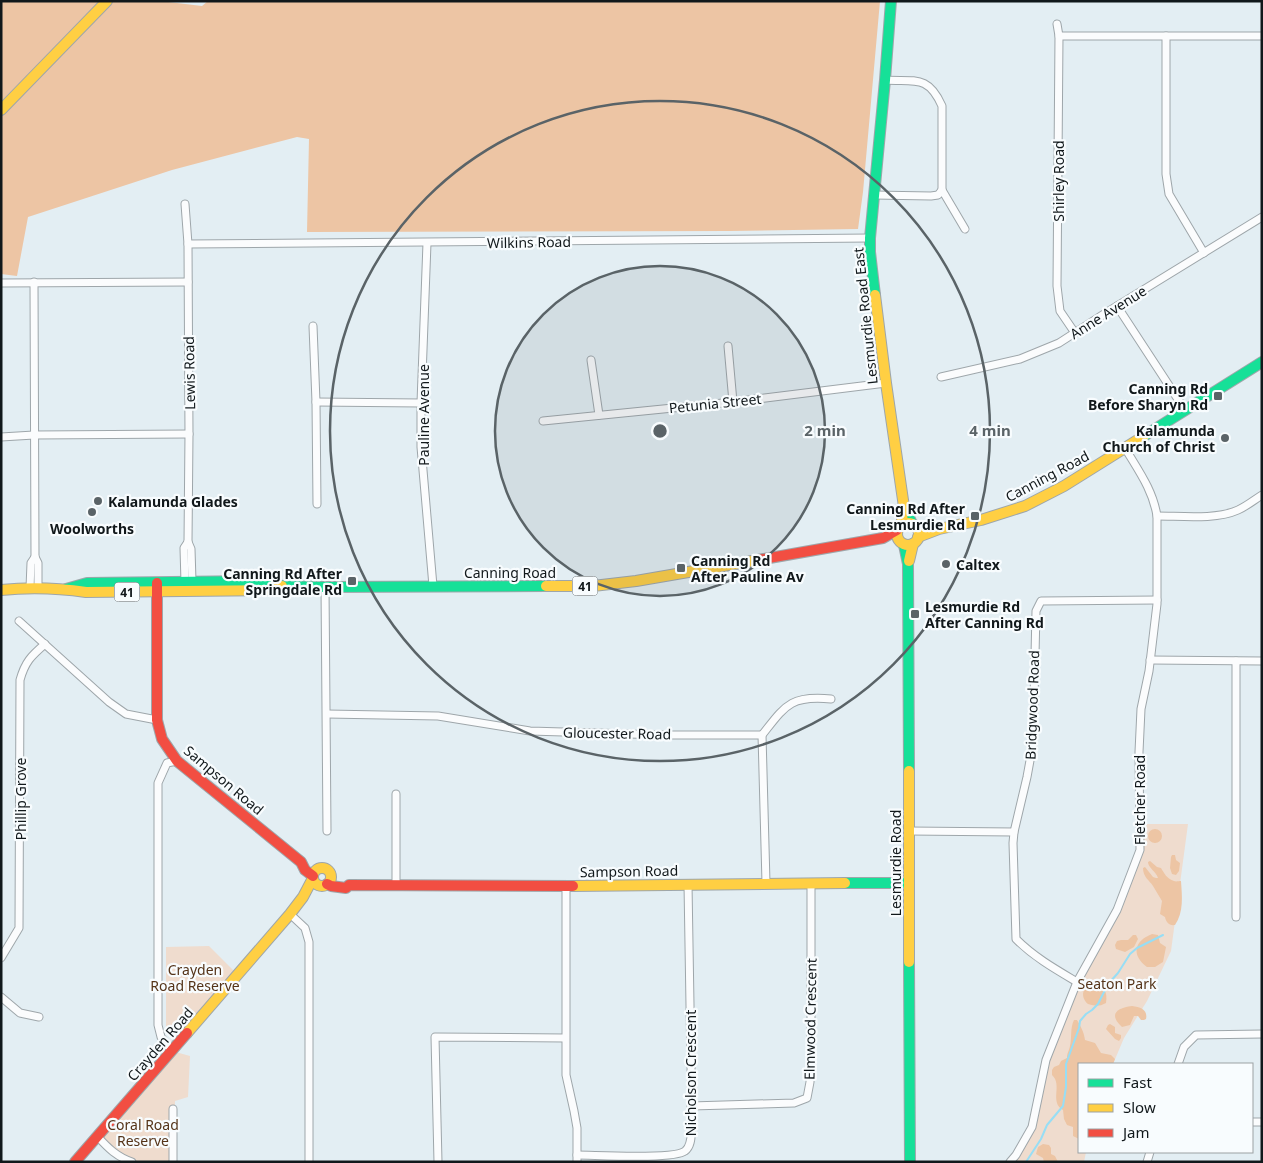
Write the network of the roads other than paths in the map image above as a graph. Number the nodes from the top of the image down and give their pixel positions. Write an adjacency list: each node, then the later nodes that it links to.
1 (106, 1): 8 (street)
2 (891, 1): 7 (street, Lesmurdie Road East)
3 (1057, 24): 4 (street, Shirley Road)
4 (1059, 36): 5 (street); 23 (street, Shirley Road)
5 (1166, 36): 6 (street); 17 (street)
6 (1262, 36)
7 (885, 80): 9 (street); 10 (street, Lesmurdie Road East)
8 (1, 110)
9 (942, 190): 10 (street); 13 (street)
10 (874, 195): 14 (street, Lesmurdie Road East)
11 (185, 204): 16 (street, Lewis Road)
12 (1262, 217): 17 (street, Anne Avenue)
13 (965, 229)
14 (870, 238): 15 (street, Wilkins Road); 28 (street, Lesmurdie Road East)
15 (427, 243): 16 (street, Wilkins Road); 31 (street, Pauline Avenue)
16 (188, 244): 20 (street, Lewis Road)
17 (1204, 253): 21 (street, Anne Avenue)
18 (1, 282): 19 (street)
19 (34, 282): 20 (street); 36 (street)
20 (188, 282): 35 (street, Lewis Road)
21 (1118, 306): 23 (street, Anne Avenue); 32 (street)
22 (313, 326): 29 (street)
23 (1075, 333): 27 (street, Anne Avenue)
24 (728, 346): 30 (street)
25 (591, 360): 33 (street)
26 (1262, 362): 32 (street, Canning Road)
27 (941, 377)
28 (886, 383): 30 (street, Petunia Street); 42 (street, Lesmurdie Road East)
29 (316, 402): 31 (street); 40 (street)
30 (733, 402): 33 (street, Petunia Street)
31 (421, 403): 44 (street, Pauline Avenue)
32 (1185, 410): 38 (street, Canning Road)
33 (599, 415): 34 (street, Petunia Street)
34 (543, 420)
35 (189, 434): 36 (street); 43 (street, Lewis Road)
36 (34, 435): 37 (street); 47 (street)
37 (1, 437)
38 (1125, 448): 41 (street, Fletcher Road); 42 (street, Canning Road)
39 (1262, 496): 41 (street)
40 (317, 504)
41 (1157, 516): 49 (street, Fletcher Road)
42 (907, 534): 44 (street, Canning Road / 41); 62 (street, Lesmurdie Road)
43 (188, 584): 45 (street, Canning Road / 41); 46 (street, Canning Road / 41)
44 (433, 586): 46 (street, Canning Road / 41)
45 (156, 587): 47 (street, Canning Road / 41); 57 (street, Sampson Road)
46 (325, 587): 56 (street)
47 (34, 588): 48 (street, Canning Road / 41)
48 (1, 590)
49 (1157, 600): 52 (street, Fletcher Road); 63 (street, Bridgwood Road)
50 (20, 621): 51 (street)
51 (45, 644): 57 (street); 75 (street, Phillip Grove)
52 (1150, 660): 53 (street); 76 (street, Fletcher Road)
53 (1236, 661): 54 (street); 74 (street)
54 (1262, 661)
55 (831, 700): 58 (street)
56 (326, 714): 58 (street, Gloucester Road); 61 (street)
57 (157, 720): 59 (street, Sampson Road)
58 (762, 735): 66 (street)
59 (177, 761): 64 (street, Sampson Road); 81 (street)
60 (396, 794): 70 (street)
61 (328, 831)
62 (909, 831): 63 (street); 68 (street, Lesmurdie Road)
63 (1014, 832): 76 (street, Bridgwood Road)
64 (315, 874): 65 (street); 65 (street); 72 (street, Crayden Road)
65 (326, 882): 70 (street, Sampson Road); 72 (street, Crayden Road)
66 (766, 883): 67 (street, Sampson Road); 69 (street, Sampson Road)
67 (811, 883): 68 (street, Sampson Road); 83 (street, Elmwood Crescent)
68 (909, 883): 92 (street, Lesmurdie Road)
69 (688, 884): 71 (street, Sampson Road); 83 (street, Nicholson Crescent)
70 (396, 886): 71 (street, Sampson Road)
71 (566, 886): 80 (street)
72 (304, 897): 73 (street, Crayden Road)
73 (290, 914): 81 (street, Crayden Road); 90 (street)
74 (1236, 917)
75 (1, 958)
76 (1077, 982): 93 (street, Fletcher Road)
77 (1, 997): 78 (street)
78 (40, 1017)
79 (1262, 1034): 82 (street)
80 (565, 1038): 86 (street); 91 (street)
81 (172, 1051): 85 (street, Crayden Road)
82 (1178, 1063)
83 (691, 1106): 86 (street, Nicholson Crescent)
84 (173, 1109): 89 (street)
85 (98, 1137): 87 (street, Crayden Road); 88 (street)
86 (577, 1158)
87 (75, 1162)
88 (132, 1162)
89 (173, 1162)
90 (309, 1162)
91 (438, 1162)
92 (910, 1162)
93 (1010, 1162)

